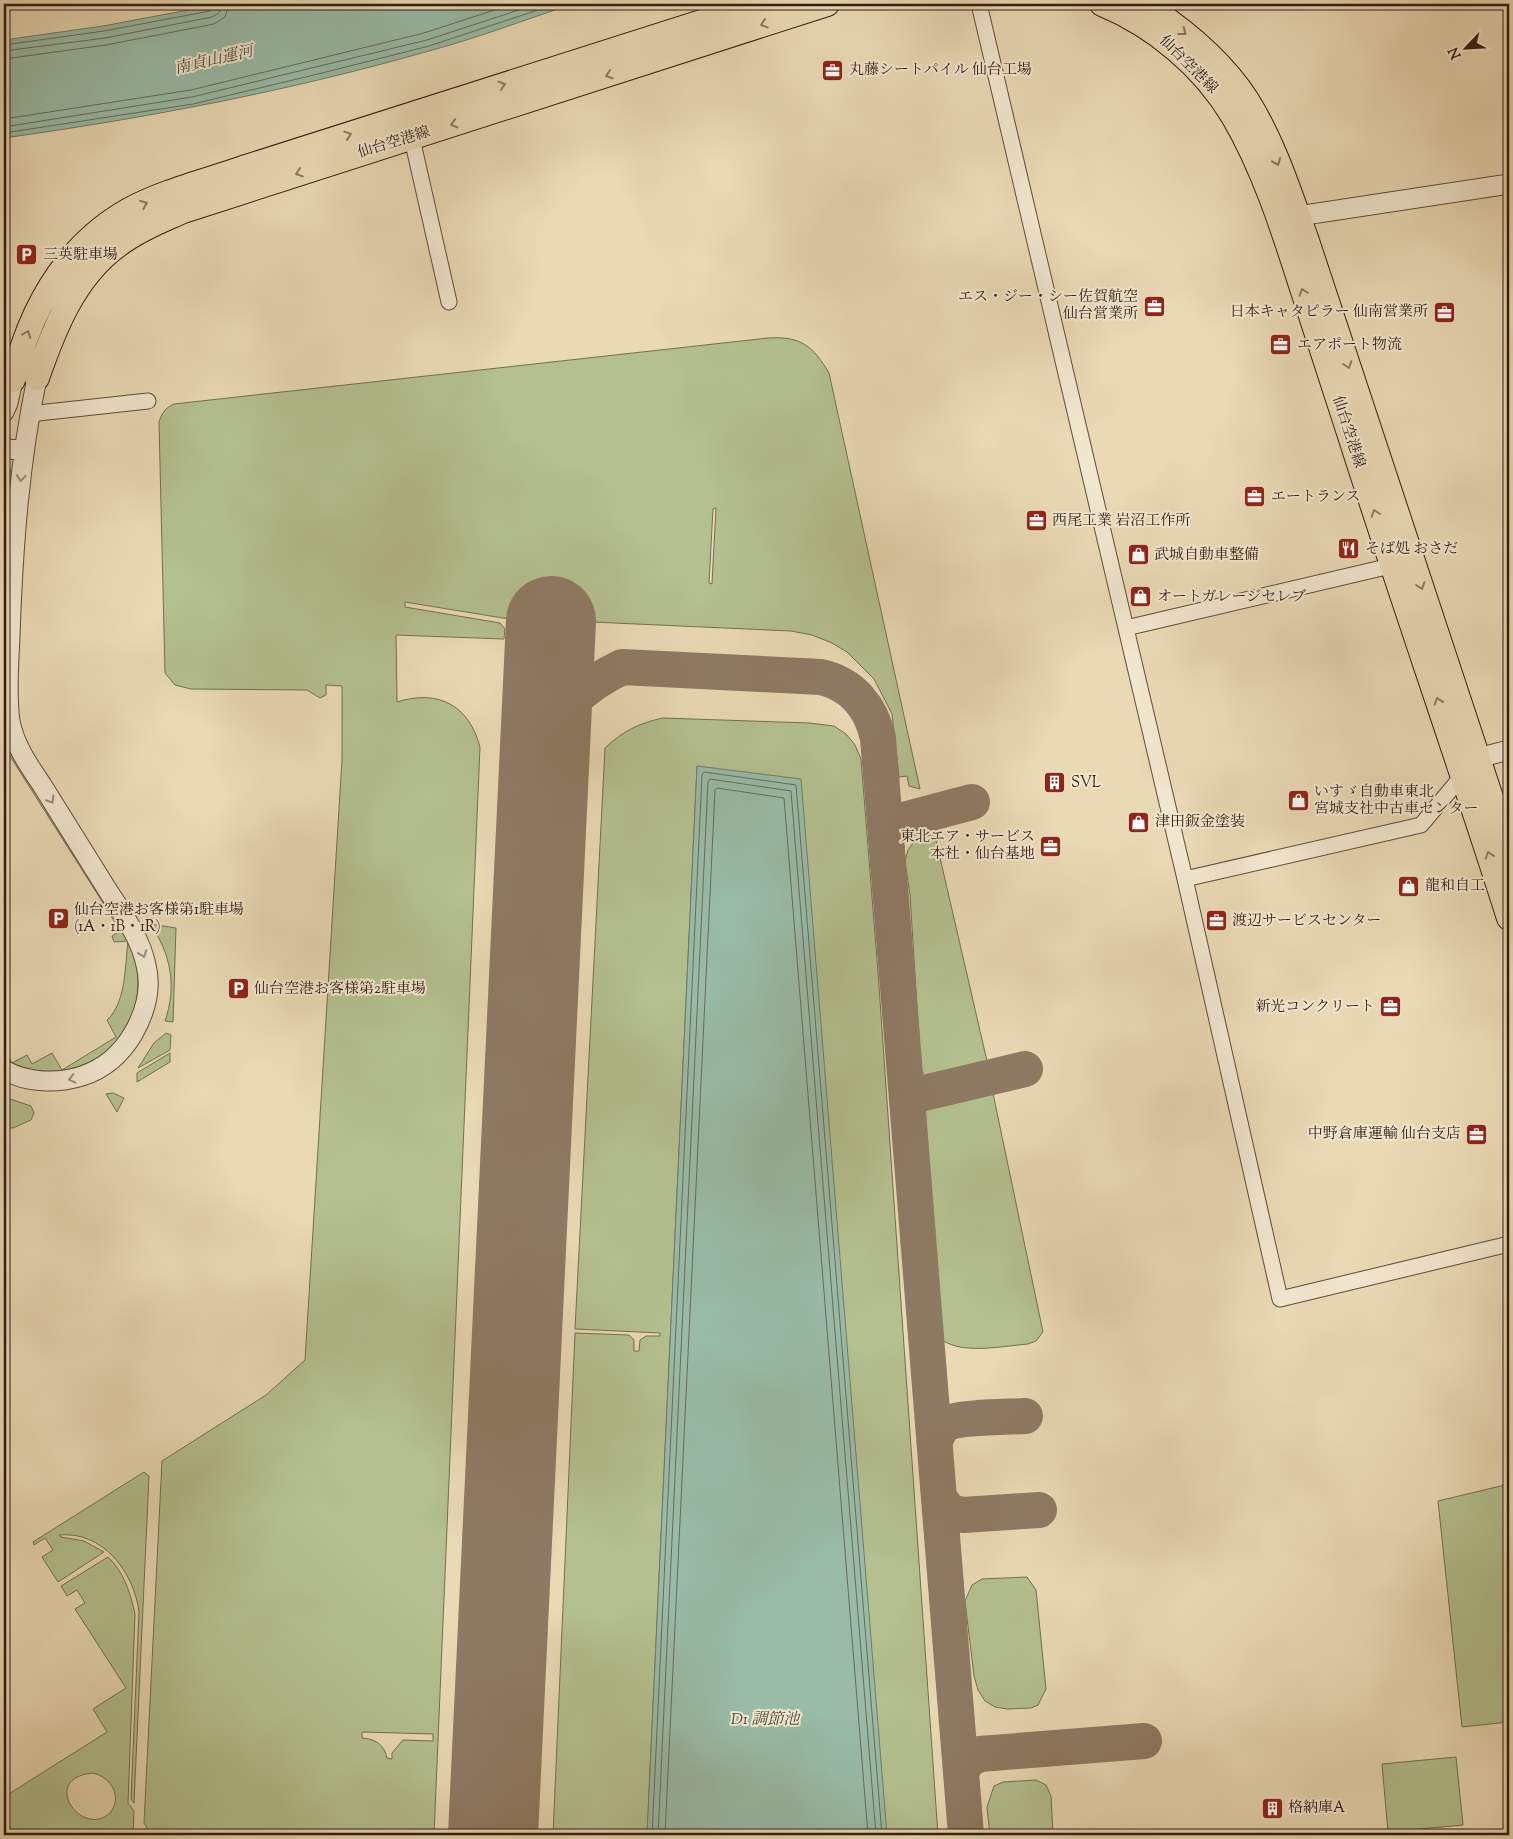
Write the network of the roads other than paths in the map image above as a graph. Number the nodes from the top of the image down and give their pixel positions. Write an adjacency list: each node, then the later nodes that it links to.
1 (758, 4): 6 (main road, 仙台空港線, one-way to 1)
2 (827, 4): 6 (main road, 仙台空港線, one-way to 6)
3 (979, 4): 21 (street)
4 (1102, 4): 5 (main road, 仙台空港線)
5 (1154, 12): 8 (main road, 仙台空港線)
6 (409, 127): 9 (main road, 仙台空港線); 11 (street)
7 (1509, 184): 8 (street)
8 (1289, 217): 20 (main road, 仙台空港線)
9 (116, 233): 10 (main road, 仙台空港線); 12 (main road, 仙台空港線)
10 (43, 297): 12 (street); 14 (main road, 仙台空港線, one-way to 10)
11 (449, 302)
12 (64, 311): 13 (main road, 仙台空港線)
13 (37, 378): 17 (street)
14 (13, 380): 16 (street)
15 (148, 402): 17 (street)
16 (4, 412)
17 (29, 414): 19 (street)
18 (4, 449): 19 (street)
19 (24, 450): 27 (street, one-way to 27)
20 (1402, 563): 21 (street); 23 (main road, 仙台空港線)
21 (1126, 628): 25 (street)
22 (1509, 750): 23 (street)
23 (1471, 766): 24 (main road, 仙台空港線); 25 (street); 26 (main road, 仙台空港線, one-way to 23)
24 (1509, 852)
25 (1185, 879): 28 (street)
26 (1509, 918)
27 (4, 1070)
28 (1509, 1244)

